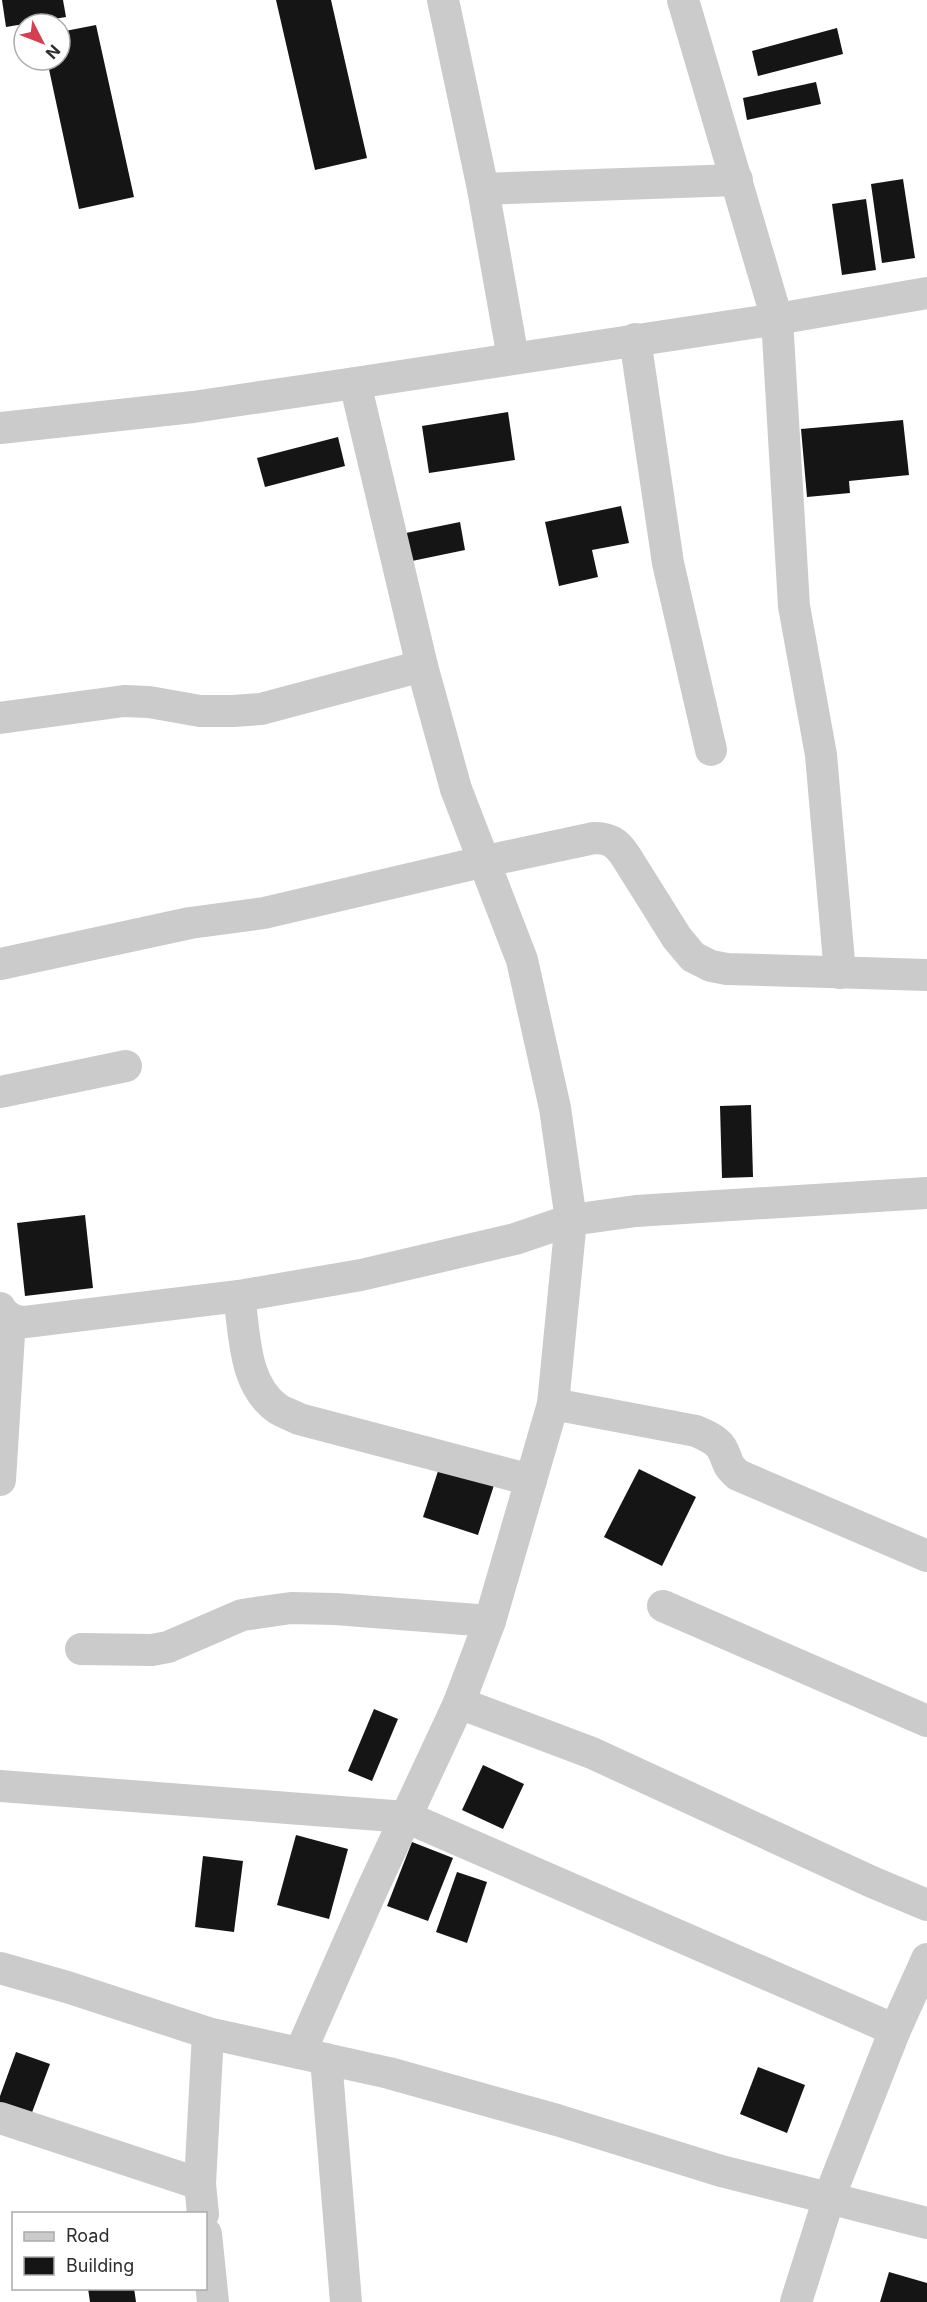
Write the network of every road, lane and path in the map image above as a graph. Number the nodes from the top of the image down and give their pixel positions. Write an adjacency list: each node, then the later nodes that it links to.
1 (443, 0): 4 (street)
2 (683, 0): 3 (street)
3 (737, 180): 4 (street); 6 (street)
4 (483, 189): 8 (street)
5 (927, 293): 6 (street)
6 (777, 319): 7 (street); 16 (street)
7 (635, 339): 8 (street); 13 (street)
8 (513, 358): 9 (street)
9 (355, 383): 10 (street); 11 (street)
10 (0, 428)
11 (422, 666): 12 (street); 14 (street)
12 (0, 718)
13 (711, 750)
14 (486, 861): 15 (street); 16 (street); 21 (street)
15 (0, 963)
16 (840, 973): 17 (street)
17 (927, 975)
18 (126, 1066): 19 (street)
19 (0, 1092)
20 (927, 1193): 21 (street)
21 (571, 1220): 22 (street); 24 (street)
22 (239, 1296): 23 (street); 26 (street)
23 (5, 1313): 25 (street)
24 (553, 1404): 26 (street); 27 (street)
25 (0, 1480)
26 (531, 1480): 29 (street)
27 (927, 1556)
28 (663, 1606): 32 (street)
29 (490, 1621): 30 (street); 31 (street)
30 (81, 1649)
31 (459, 1703): 34 (street); 35 (street)
32 (927, 1721)
33 (0, 1786): 34 (street)
34 (406, 1817): 38 (street); 40 (street)
35 (927, 1905)
36 (0, 1968): 39 (street)
37 (923, 1977): 38 (street)
38 (895, 2030): 42 (street)
39 (208, 2033): 40 (street); 43 (street)
40 (313, 2056): 42 (street); 47 (street)
41 (0, 2118): 43 (street)
42 (829, 2198): 44 (street); 48 (street)
43 (201, 2199)
44 (927, 2223)
45 (207, 2244): 46 (street)
46 (213, 2302)
47 (346, 2302)
48 (796, 2302)

